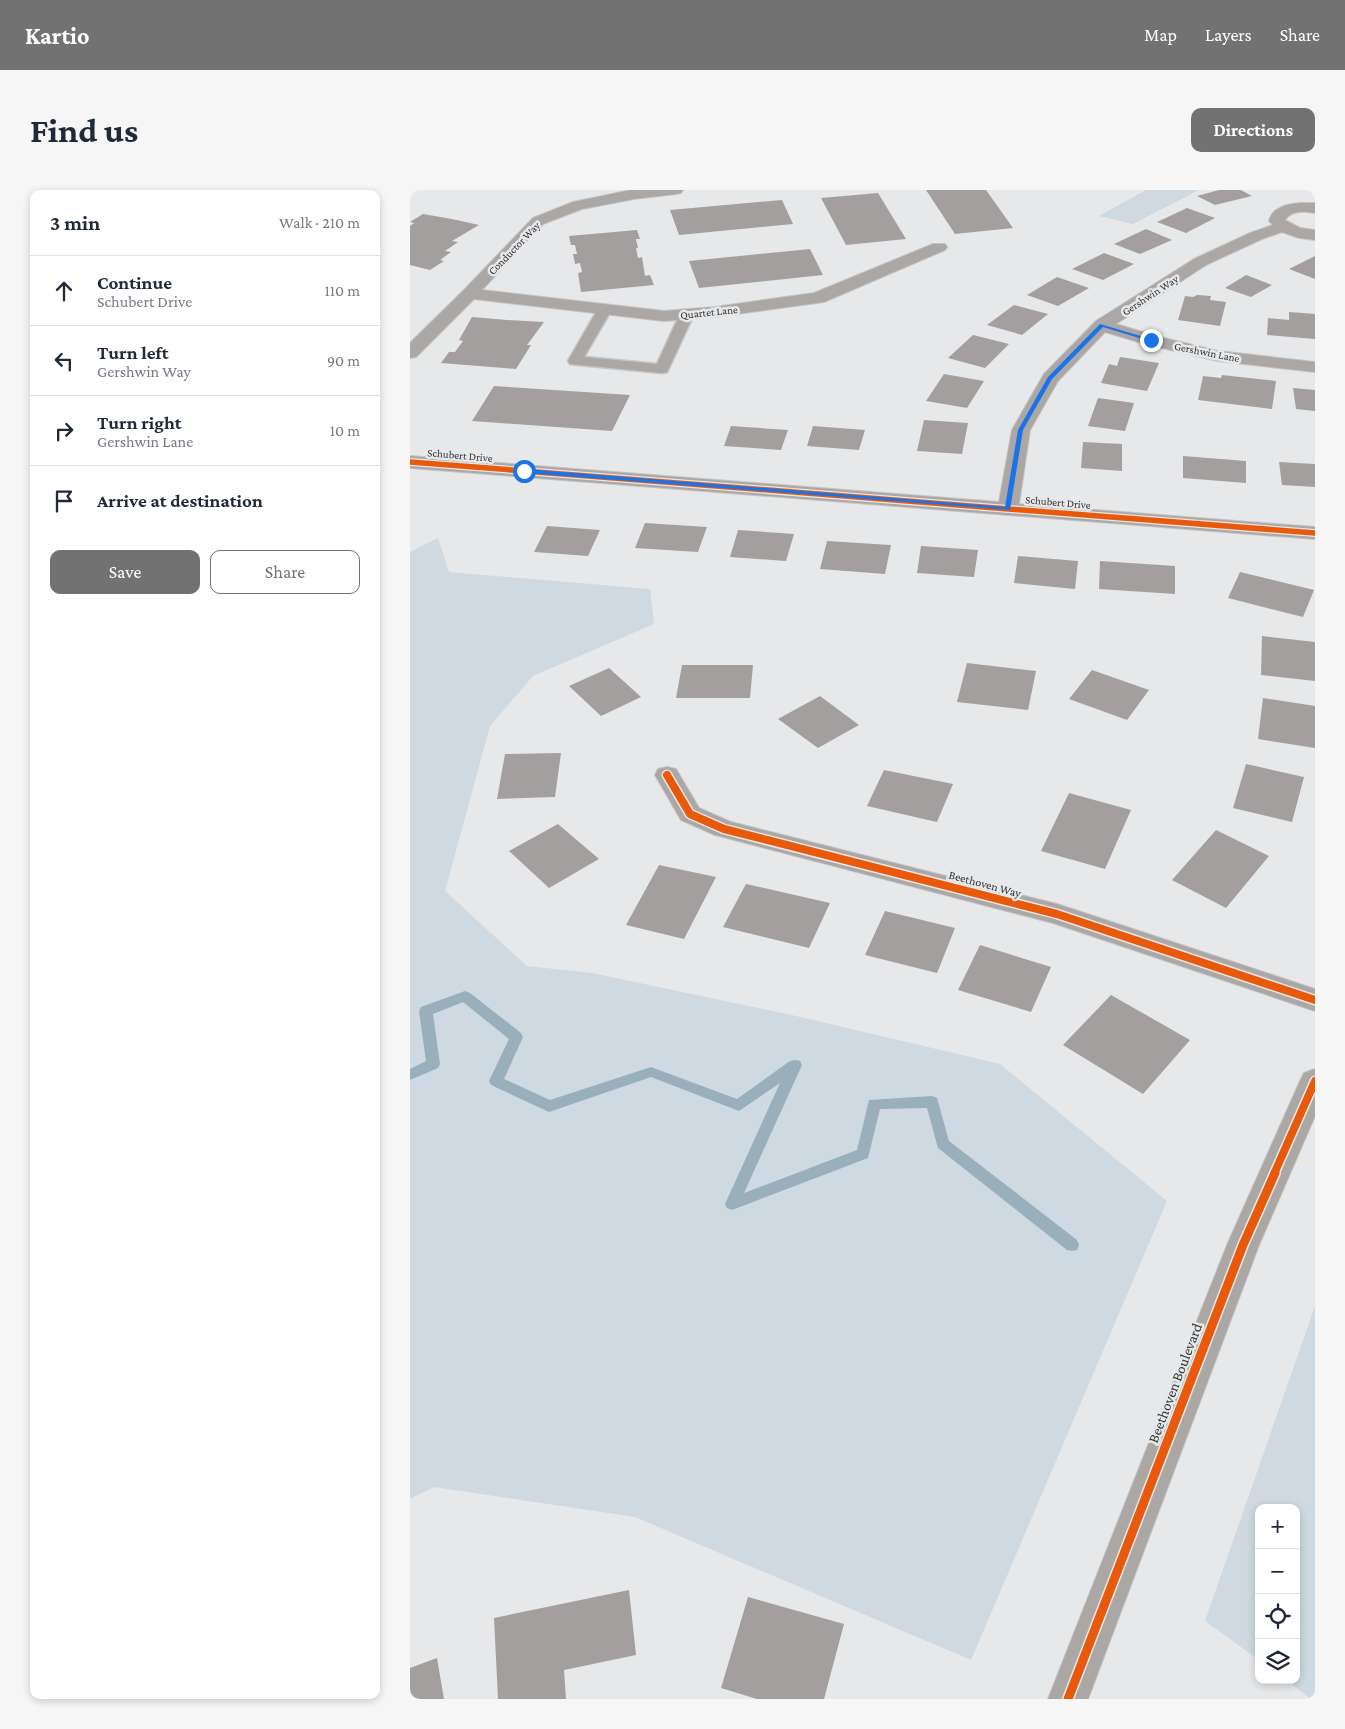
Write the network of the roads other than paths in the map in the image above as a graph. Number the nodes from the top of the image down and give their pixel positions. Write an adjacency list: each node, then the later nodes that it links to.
1 (676, 190): 6 (street, Conductor Way)
2 (1315, 208): 3 (street)
3 (1283, 227): 4 (street); 9 (street, Gershwin Way)
4 (1315, 235)
5 (939, 247): 8 (street, Quartet Lane)
6 (470, 294): 7 (street, Quartet Lane); 10 (street, Conductor Way)
7 (605, 309): 8 (street, Quartet Lane); 8 (lane)
8 (687, 314)
9 (1102, 325): 11 (street, Gershwin Lane); 13 (street, Gershwin Way)
10 (411, 350)
11 (1315, 367)
12 (410, 462): 13 (street, Schubert Drive)
13 (1008, 509): 14 (street, Schubert Drive)
14 (1315, 533)
15 (667, 775): 16 (street, Beethoven Way)
16 (1315, 1000)
17 (1315, 1081): 18 (street, Beethoven Boulevard)
18 (1068, 1699)

